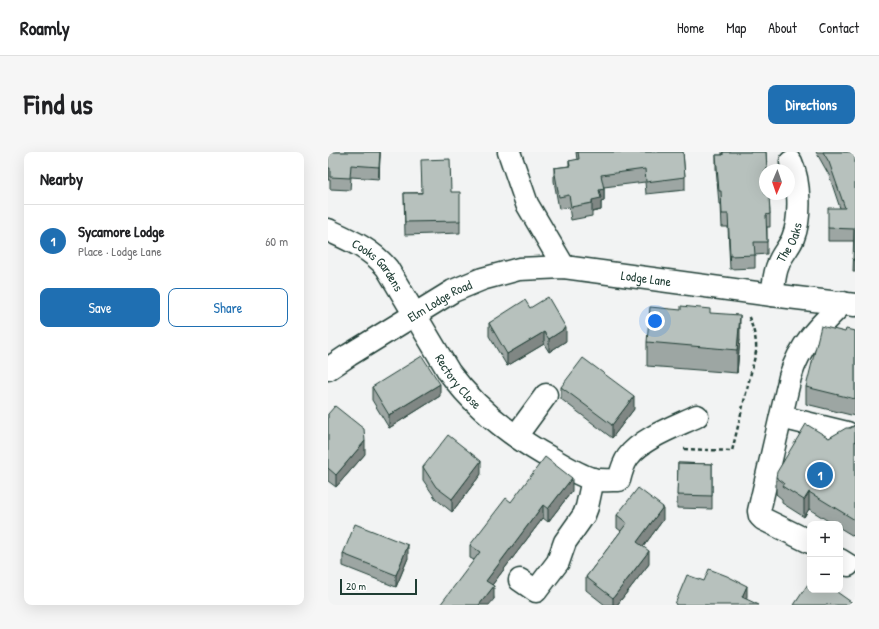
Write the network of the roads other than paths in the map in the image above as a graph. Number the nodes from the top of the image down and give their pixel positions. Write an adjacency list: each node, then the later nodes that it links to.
1 (508, 152): 4 (street)
2 (795, 198): 5 (street, The Oaks)
3 (328, 230): 7 (street, Cooks Gardens)
4 (564, 267): 5 (street, Lodge Lane); 7 (street, Elm Lodge Road)
5 (772, 295): 6 (street, Lodge Lane)
6 (849, 304): 11 (street)
7 (415, 314): 8 (street, Elm Lodge Road); 13 (street, Rectory Close)
8 (328, 369)
9 (546, 395): 13 (street)
10 (697, 416): 14 (street, Rectory Close)
11 (781, 417): 12 (street); 15 (street)
12 (848, 433)
13 (516, 436): 14 (street, Rectory Close)
14 (592, 479): 16 (street)
15 (807, 541)
16 (520, 580)

